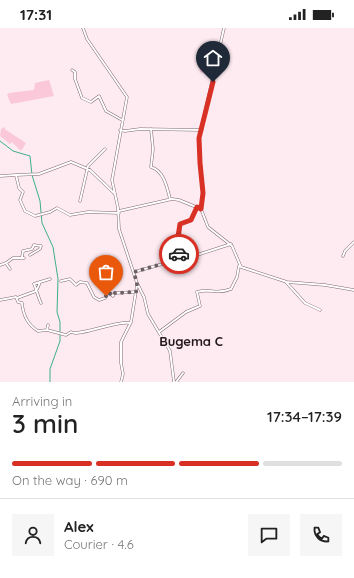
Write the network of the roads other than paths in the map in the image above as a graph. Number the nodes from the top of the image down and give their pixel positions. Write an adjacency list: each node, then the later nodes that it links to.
1 (83, 28): 4 (street)
2 (224, 28): 7 (street)
3 (72, 70): 4 (street)
4 (122, 120): 6 (street)
5 (151, 129): 6 (street); 7 (street); 15 (street)
6 (120, 130): 11 (street)
7 (202, 130): 18 (street)
8 (105, 149): 9 (street)
9 (87, 169): 13 (street); 14 (street); 16 (street)
10 (109, 175): 11 (street)
11 (113, 175): 14 (street)
12 (0, 176): 13 (street)
13 (16, 176): 19 (street)
14 (115, 194): 19 (street)
15 (170, 199): 17 (street); 19 (street)
16 (80, 200)
17 (197, 207): 18 (street); 24 (street)
18 (201, 209): 21 (street)
19 (119, 212): 29 (street)
20 (354, 242): 23 (street)
21 (231, 244): 24 (street); 27 (street)
22 (30, 255): 25 (street)
23 (343, 256)
24 (179, 257): 29 (street)
25 (6, 263): 26 (street); 28 (street)
26 (0, 265)
27 (239, 266): 32 (street); 45 (street)
28 (10, 269)
29 (134, 272): 34 (street)
30 (50, 279): 33 (street)
31 (61, 281): 37 (street)
32 (285, 281): 36 (street); 41 (street)
33 (40, 282): 35 (street); 35 (street)
34 (137, 284): 37 (street); 45 (street)
35 (37, 290): 38 (street); 40 (street)
36 (354, 290)
37 (136, 292): 42 (street)
38 (17, 298): 39 (street); 44 (street)
39 (0, 300)
40 (41, 303)
41 (320, 310)
42 (130, 323): 44 (street); 47 (street)
43 (48, 325): 44 (street)
44 (47, 330)
45 (159, 332): 48 (street)
46 (184, 372): 48 (street)
47 (122, 382)
48 (175, 382)

